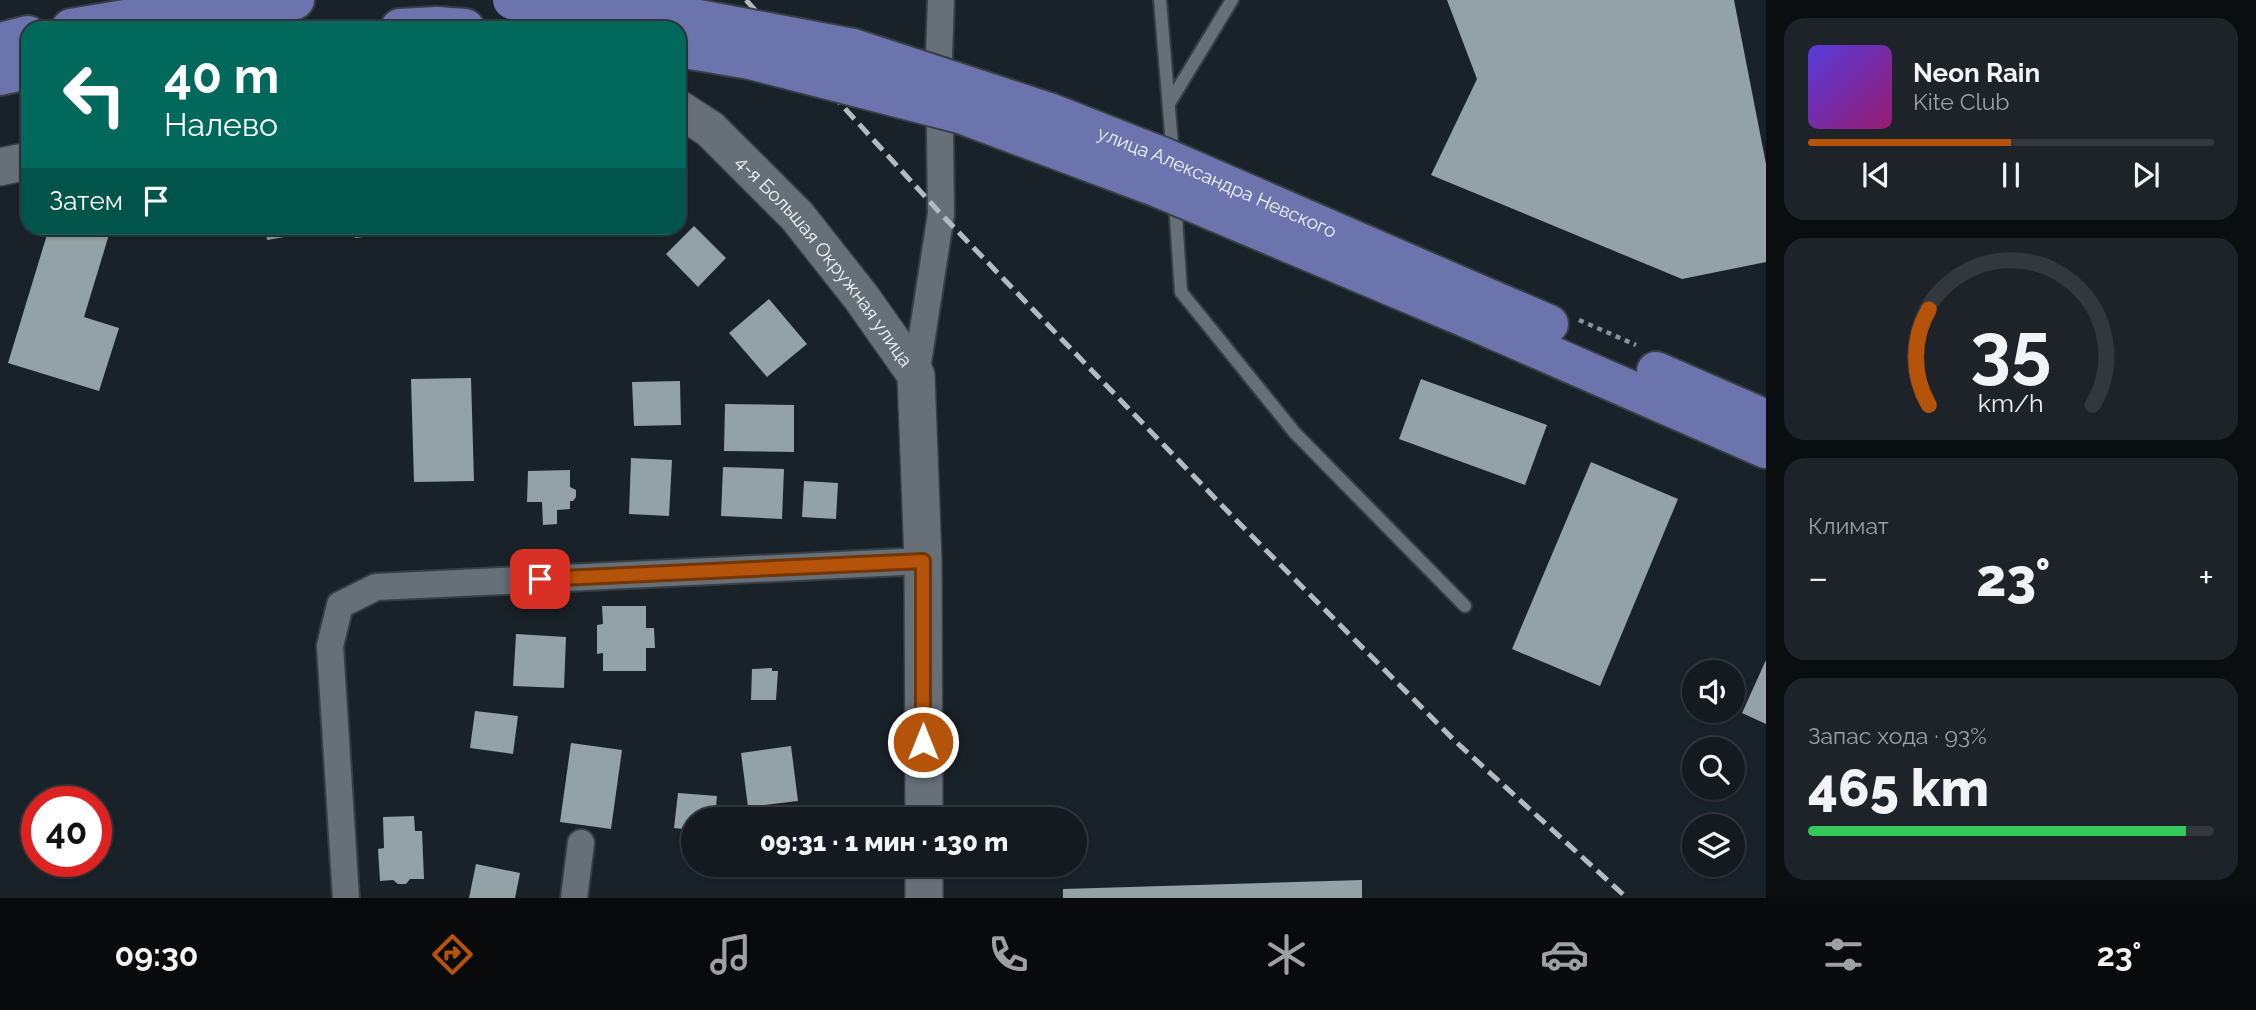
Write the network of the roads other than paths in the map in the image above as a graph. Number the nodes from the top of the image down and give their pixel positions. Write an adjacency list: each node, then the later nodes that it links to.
1 (295, 0): 8 (main road)
2 (512, 0): 22 (main road, улица Александра Невского, bridge)
3 (622, 0): 9 (street)
4 (639, 0): 10 (street)
5 (941, 0): 23 (street)
6 (1160, 0): 16 (lane)
7 (1232, 0): 16 (lane)
8 (113, 21)
9 (630, 21)
10 (648, 21)
11 (21, 37): 12 (main road)
12 (0, 42)
13 (686, 49): 22 (main road, bridge)
14 (21, 72): 15 (main road)
15 (0, 76)
16 (1170, 102): 20 (lane)
17 (686, 114): 23 (street, 4-я Большая Окружная улица)
18 (21, 162): 19 (street)
19 (0, 167)
20 (1174, 170)
21 (1174, 184): 27 (lane)
22 (1469, 304): 24 (main road, улица Александра Невского); 25 (main road)
23 (916, 375): 26 (street, 4-я Большая Окружная улица)
24 (1766, 419)
25 (1766, 449)
26 (923, 561): 28 (street, 4-я Большая Окружная улица); 31 (street)
27 (1465, 606)
28 (924, 807)
29 (581, 843): 32 (street)
30 (924, 877): 33 (street)
31 (346, 898)
32 (574, 898)
33 (924, 898)

